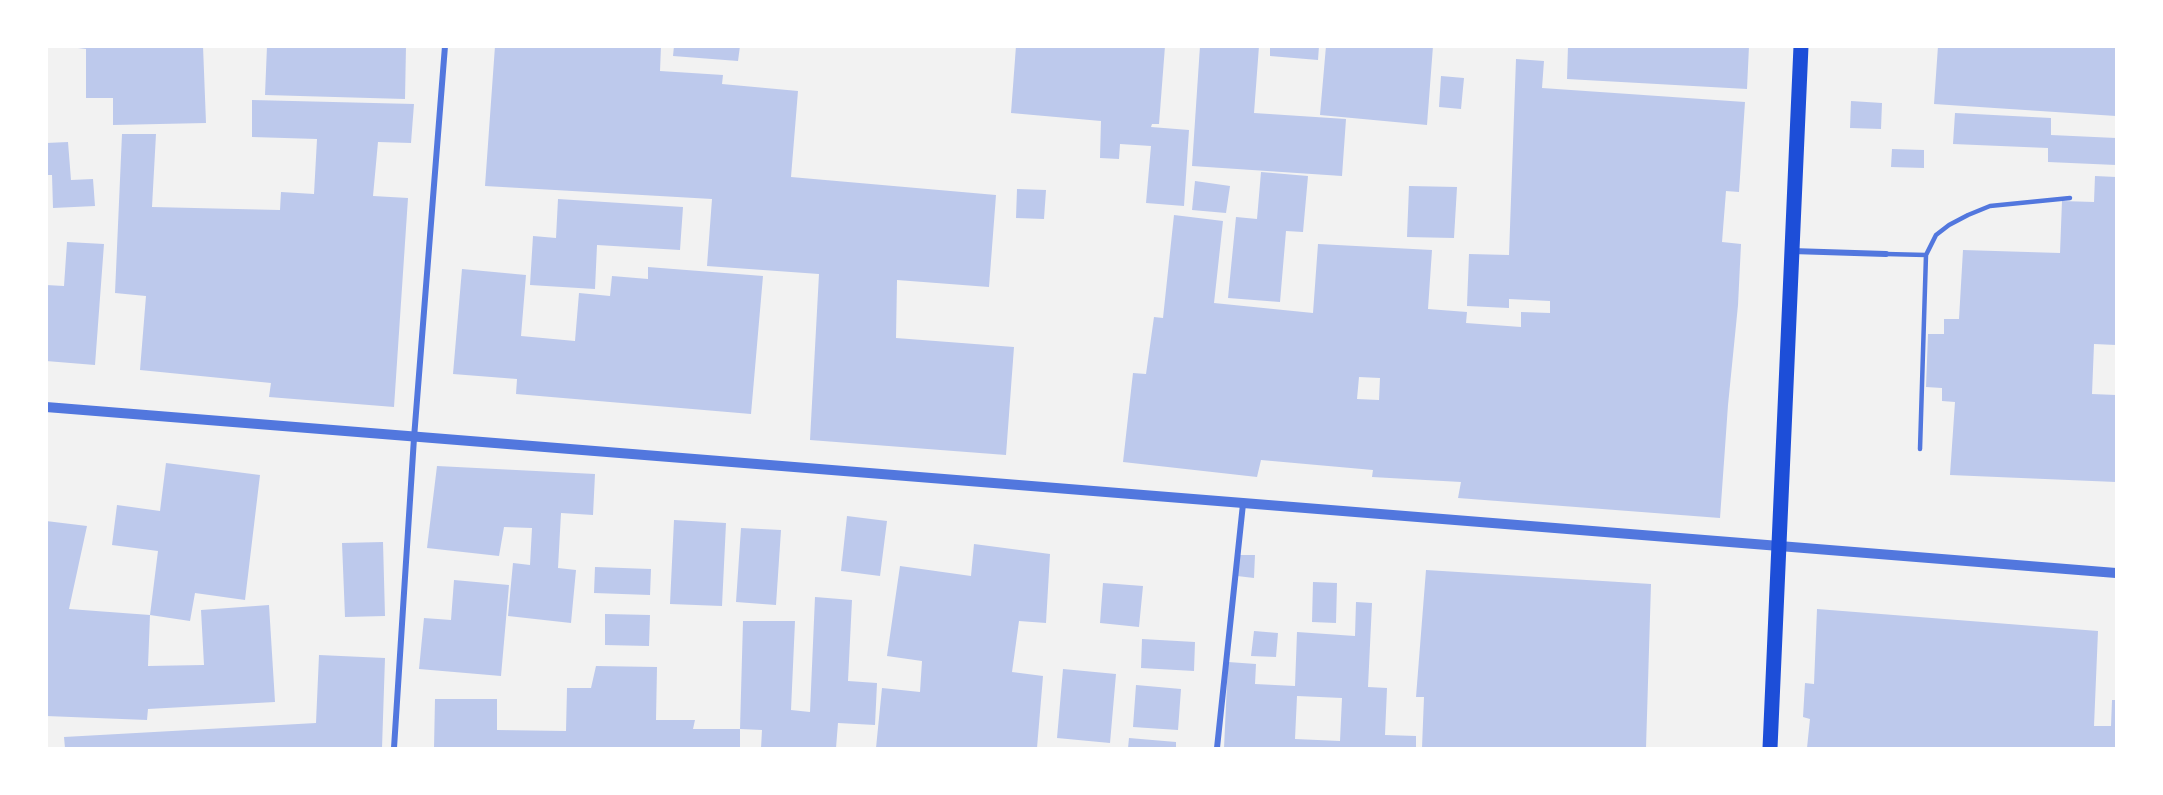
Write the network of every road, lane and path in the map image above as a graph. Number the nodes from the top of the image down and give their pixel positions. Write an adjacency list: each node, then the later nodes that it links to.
1 (445, 46): 8 (street)
2 (1801, 46): 4 (main road)
3 (2070, 198): 6 (lane)
4 (1791, 251): 5 (street); 11 (main road)
5 (1886, 254): 6 (lane)
6 (1926, 255): 9 (lane)
7 (46, 407): 8 (street)
8 (414, 438): 10 (street); 13 (street)
9 (1920, 449)
10 (1243, 504): 11 (street); 14 (street)
11 (1780, 546): 12 (street); 15 (main road)
12 (2116, 573)
13 (394, 748)
14 (1217, 748)
15 (1770, 748)

